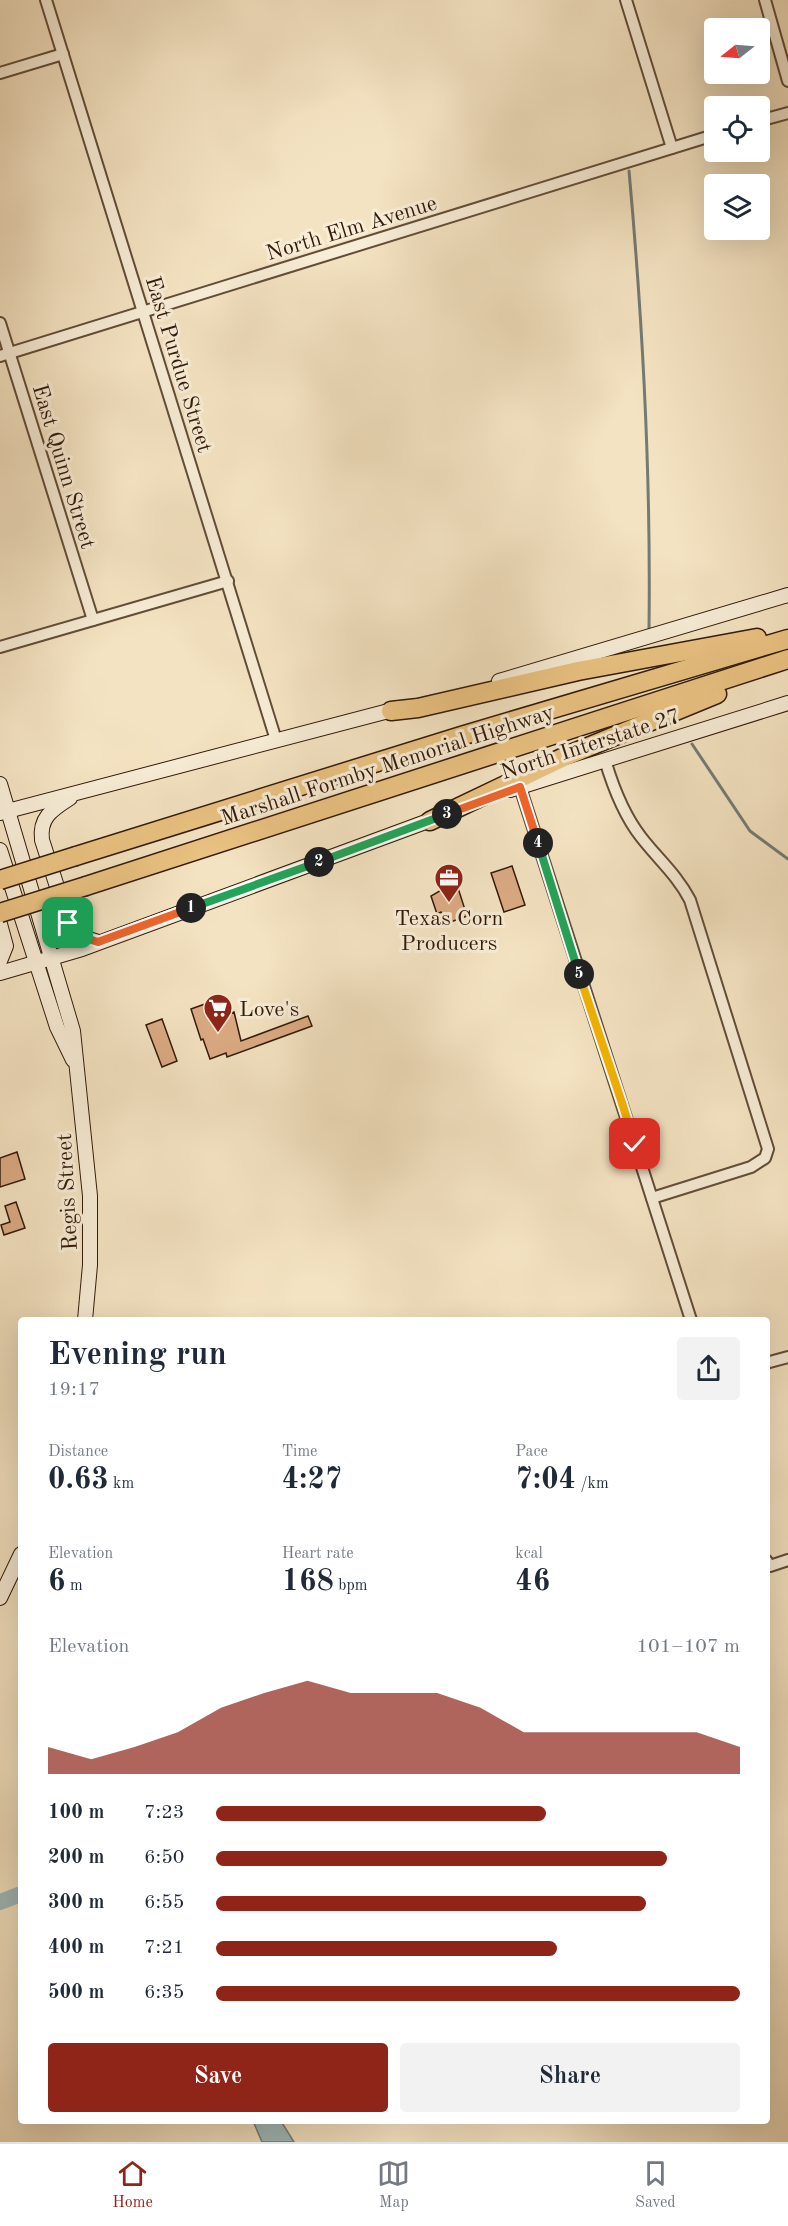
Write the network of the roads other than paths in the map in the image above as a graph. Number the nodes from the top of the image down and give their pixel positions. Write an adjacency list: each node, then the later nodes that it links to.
1 (46, 0): 4 (street, East Purdue Street)
2 (626, 0): 10 (street)
3 (765, 0): 6 (street)
4 (63, 54): 5 (street); 11 (street, East Purdue Street)
5 (0, 73)
6 (788, 81)
7 (788, 113): 8 (street)
8 (770, 118)
9 (704, 138): 10 (street, North Elm Avenue)
10 (672, 148): 11 (street, North Elm Avenue)
11 (142, 310): 13 (street, North Elm Avenue); 14 (street, East Purdue Street)
12 (0, 323): 13 (street, East Quinn Street)
13 (5, 354): 16 (street, East Quinn Street)
14 (228, 581): 16 (street); 24 (street, East Purdue Street)
15 (788, 595): 23 (main road)
16 (93, 620): 19 (street)
17 (788, 631): 23 (highway)
18 (788, 639): 32 (highway, Marshall Formby Memorial Highway, bridge)
19 (0, 647)
20 (788, 660): 33 (highway, Marshall Formby Memorial Highway, bridge)
21 (788, 671): 30 (highway)
22 (788, 703): 25 (main road, North Interstate 27)
23 (391, 711): 24 (main road)
24 (276, 740): 28 (main road)
25 (605, 760): 27 (main road, North Interstate 27); 41 (street)
26 (0, 784): 29 (main road, Regis Street)
27 (520, 787): 30 (main road, North Interstate 27); 41 (street)
28 (76, 793): 29 (main road); 35 (main road)
29 (4, 812): 36 (main road, Regis Street)
30 (430, 821): 35 (main road, North Interstate 27)
31 (0, 850): 38 (main road, Regis Street)
32 (0, 880)
33 (0, 913)
34 (0, 924): 37 (main road)
35 (98, 942): 36 (main road, North Interstate 27)
36 (52, 958): 38 (main road, North Interstate 27); 40 (main road, Regis Street)
37 (0, 961)
38 (36, 963): 39 (main road, North Interstate 27); 40 (main road, Regis Street)
39 (0, 973)
40 (74, 1062): 42 (main road, Regis Street)
41 (652, 1198): 43 (street)
42 (85, 1317)
43 (690, 1317)
44 (788, 1357): 45 (street)
45 (770, 1362)
46 (18, 1560): 49 (main road)
47 (788, 1560): 48 (street)
48 (770, 1563)
49 (0, 1598)

